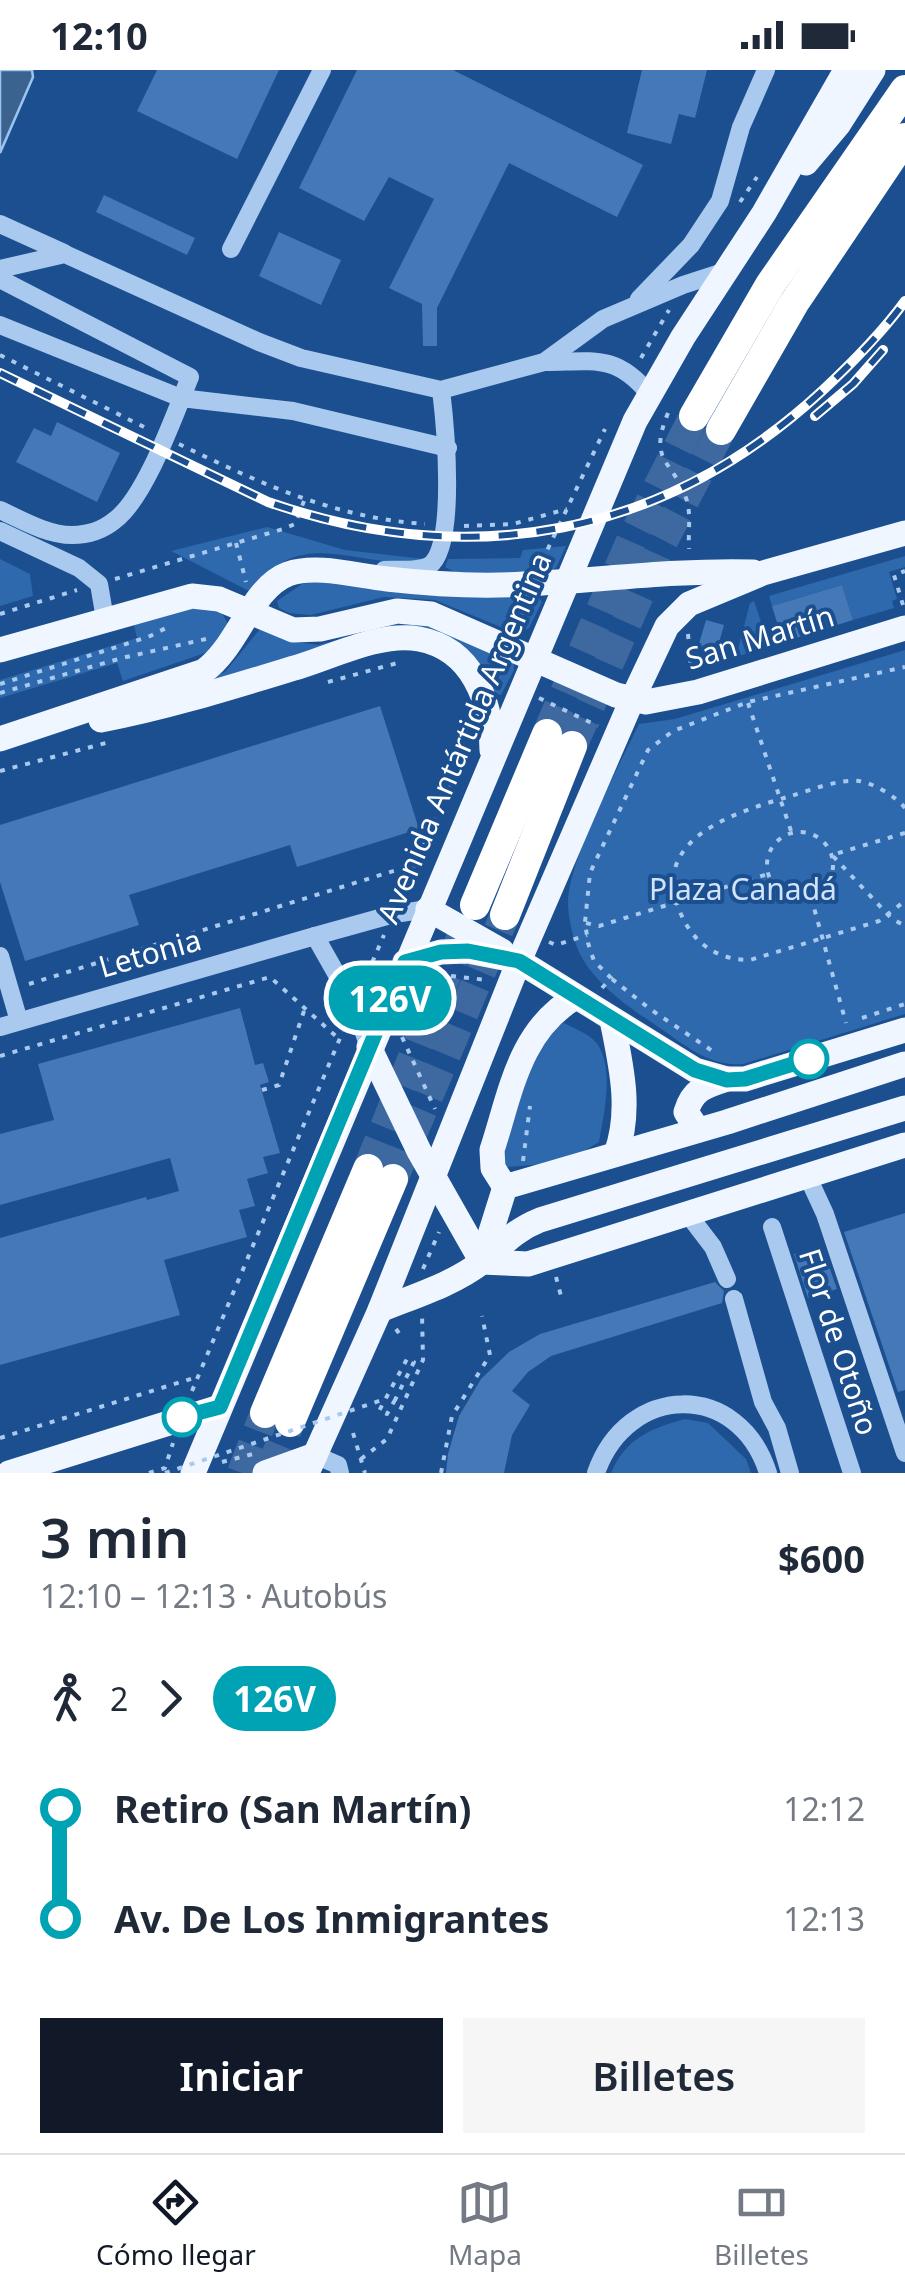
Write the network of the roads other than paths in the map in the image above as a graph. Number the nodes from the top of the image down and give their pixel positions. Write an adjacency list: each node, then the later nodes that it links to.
1 (322, 70): 9 (street)
2 (766, 70): 14 (street)
3 (846, 70): 7 (main road, Avenida Antártida Argentina)
4 (872, 70): 7 (main road, Avenida Antártida Argentina)
5 (905, 90): 6 (highway)
6 (905, 138)
7 (764, 213): 12 (main road, Avenida Antártida Argentina)
8 (0, 224): 10 (street)
9 (232, 249)
10 (65, 254): 11 (street); 17 (street)
11 (0, 268)
12 (723, 272): 14 (street); 18 (main road, Avenida Antártida Argentina)
13 (0, 279): 19 (street)
14 (632, 307): 16 (street)
15 (1, 326): 19 (street)
16 (544, 362): 17 (street); 18 (street)
17 (441, 390): 20 (street)
18 (649, 394): 26 (main road, Avenida Antártida Argentina)
19 (181, 398): 20 (street); 21 (street)
20 (448, 448): 25 (street)
21 (0, 510)
22 (0, 531): 29 (street)
23 (905, 533): 24 (main road, San Martín)
24 (763, 573): 26 (main road); 32 (main road)
25 (344, 574): 26 (main road); 27 (main road)
26 (568, 580): 31 (main road, Avenida Antártida Argentina)
27 (250, 614): 29 (main road); 31 (main road); 33 (main road)
28 (904, 616): 32 (main road, San Martín)
29 (105, 618): 30 (main road)
30 (0, 650)
31 (534, 660): 32 (main road); 34 (main road, Avenida Antártida Argentina)
32 (632, 700): 40 (main road)
33 (6, 737): 34 (main road)
34 (492, 758): 36 (main road, Avenida Antártida Argentina)
35 (474, 904): 37 (highway)
36 (428, 909): 38 (street, Letonia); 40 (main road); 41 (main road, Avenida Antártida Argentina)
37 (504, 915)
38 (315, 936): 44 (street, Letonia); 47 (street)
39 (0, 956): 44 (street)
40 (519, 961): 41 (main road); 42 (main road); 55 (main road)
41 (405, 962): 47 (main road, Avenida Antártida Argentina)
42 (582, 1001): 43 (main road); 57 (main road)
43 (612, 1020): 49 (main road); 53 (main road)
44 (19, 1021): 45 (street, Letonia)
45 (0, 1026)
46 (905, 1030): 49 (main road)
47 (370, 1047): 55 (main road); 64 (main road, Avenida Antártida Argentina)
48 (905, 1064): 51 (main road)
49 (723, 1067): 51 (main road)
50 (905, 1108): 60 (main road)
51 (698, 1130): 53 (main road)
52 (905, 1145): 56 (main road)
53 (616, 1154): 57 (main road)
54 (380, 1174): 65 (highway)
55 (433, 1175): 60 (main road); 63 (main road)
56 (807, 1175): 58 (main road); 66 (street)
57 (505, 1188): 60 (main road)
58 (687, 1213): 60 (main road); 61 (street)
59 (772, 1227): 75 (street, Flor de Otoño)
60 (482, 1262): 63 (main road)
61 (727, 1278)
62 (734, 1299): 74 (street)
63 (388, 1319): 67 (main road)
64 (220, 1407): 68 (main road); 69 (main road, Avenida Antártida Argentina)
65 (278, 1418)
66 (905, 1453)
67 (311, 1464): 70 (main road); 71 (street)
68 (9, 1473)
69 (192, 1473)
70 (265, 1473)
71 (340, 1473)
72 (596, 1473): 73 (street)
73 (768, 1473)
74 (790, 1473)
75 (852, 1473)

